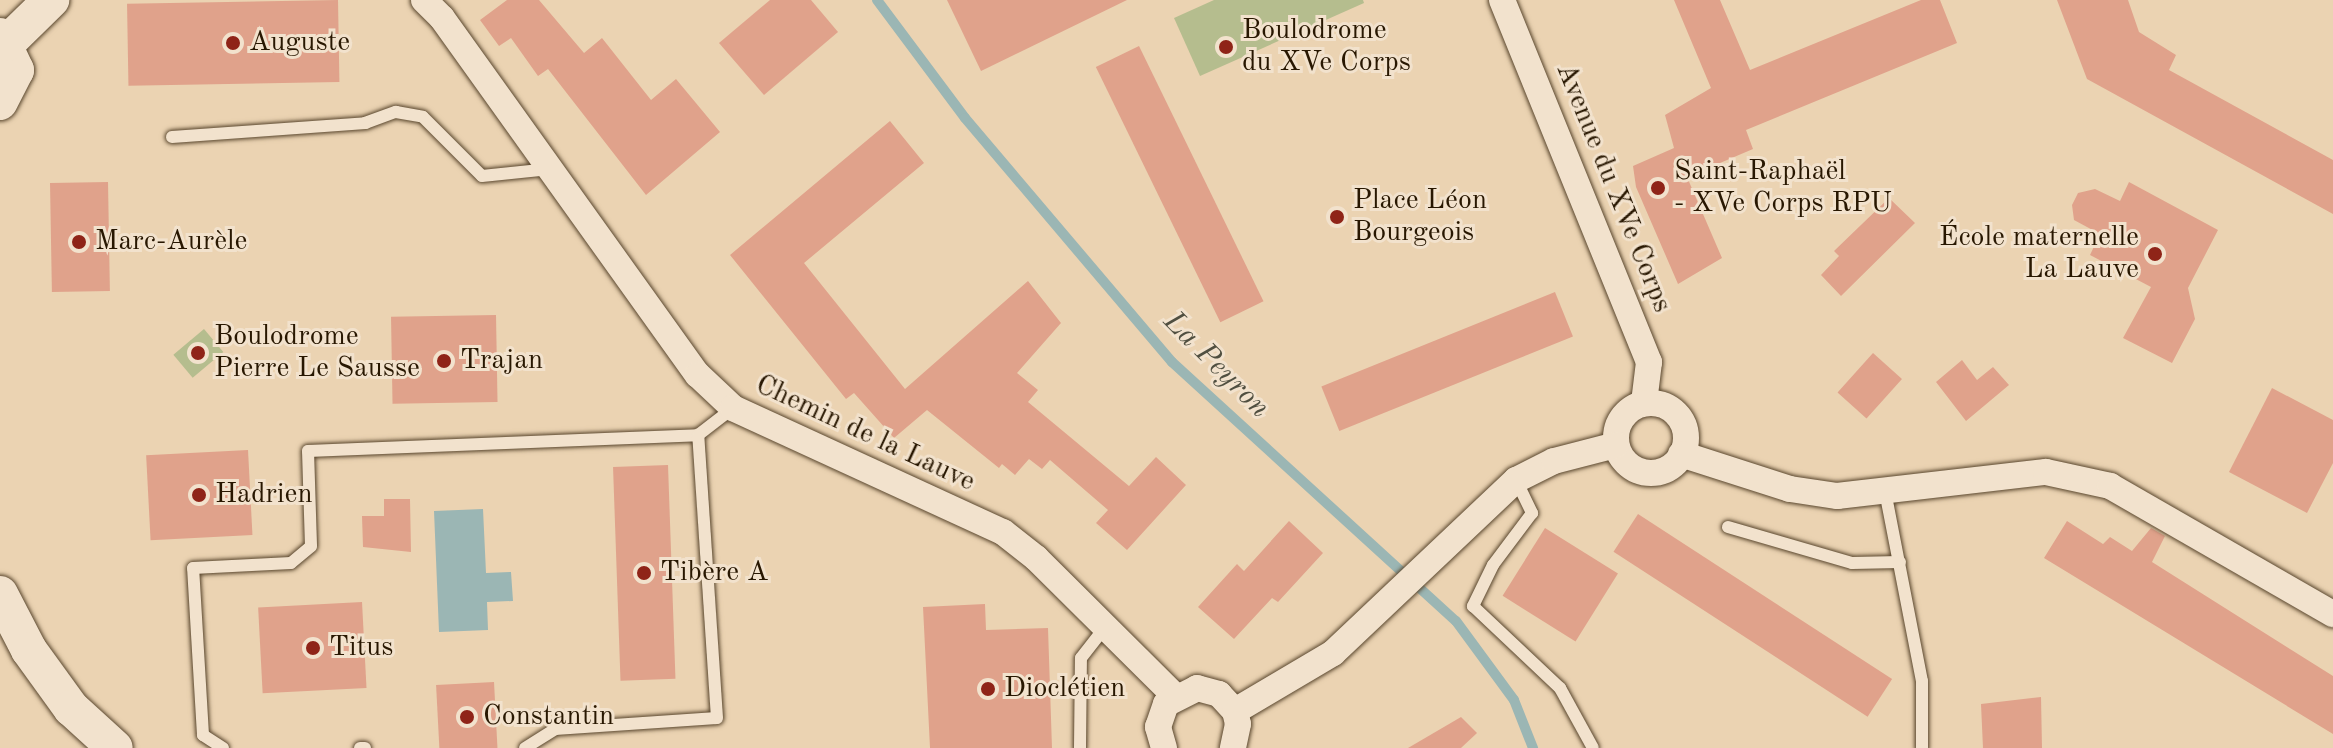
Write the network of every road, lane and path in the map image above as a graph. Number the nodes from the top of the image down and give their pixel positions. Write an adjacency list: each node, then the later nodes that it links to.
1 (51, 0): 4 (street)
2 (424, 0): 7 (street, Chemin de la Lauve)
3 (1502, 0): 8 (street, Avenue du XVe Corps)
4 (4, 39): 5 (street)
5 (0, 102)
6 (172, 137): 7 (lane)
7 (550, 169): 9 (street, Chemin de la Lauve)
8 (1644, 403): 11 (street); 12 (street)
9 (733, 408): 10 (lane); 19 (street, Chemin de la Lauve)
10 (698, 435): 23 (lane); 24 (lane)
11 (1616, 445): 12 (street); 13 (street)
12 (1681, 454): 14 (street)
13 (1516, 480): 21 (street); 28 (lane)
14 (1885, 491): 16 (lane); 18 (street)
15 (1728, 527): 16 (lane)
16 (1900, 562): 29 (lane)
17 (0, 594): 22 (street)
18 (2333, 614)
19 (1106, 626): 20 (street, Chemin de la Lauve); 25 (lane)
20 (1175, 696): 21 (street); 26 (street)
21 (1235, 711): 27 (street)
22 (115, 748)
23 (223, 748)
24 (525, 748)
25 (1080, 748)
26 (1164, 748)
27 (1233, 748)
28 (1593, 748)
29 (1922, 748)

